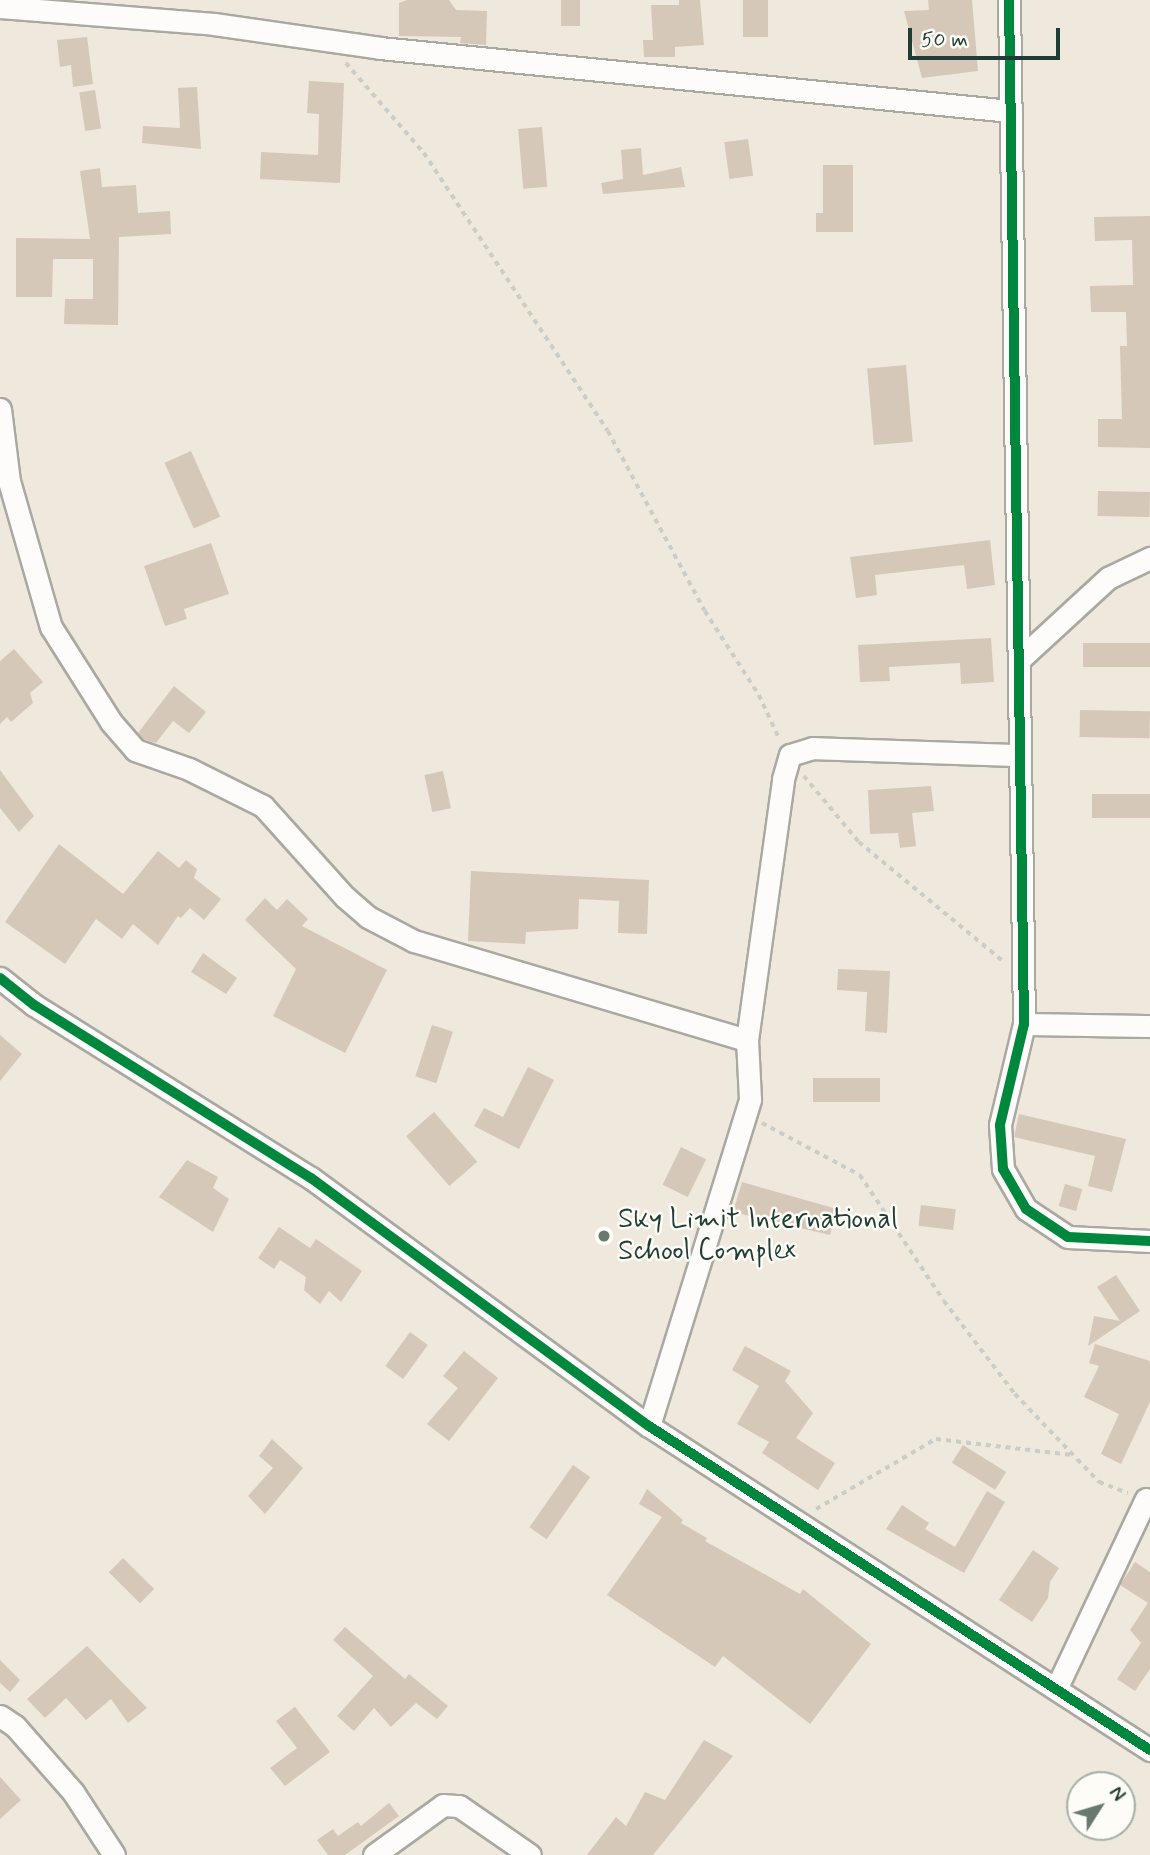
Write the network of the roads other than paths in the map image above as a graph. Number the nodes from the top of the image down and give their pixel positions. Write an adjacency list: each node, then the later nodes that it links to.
1 (1009, 0): 3 (street)
2 (0, 7): 3 (street)
3 (1010, 111): 6 (street)
4 (0, 410): 11 (street)
5 (1150, 558): 6 (street)
6 (1020, 659): 7 (street)
7 (1018, 755): 9 (street); 11 (street)
8 (0, 978): 13 (street)
9 (1024, 1024): 10 (street); 12 (street)
10 (1150, 1026)
11 (747, 1040): 13 (street)
12 (1150, 1241)
13 (649, 1426): 15 (street)
14 (1149, 1496): 15 (street)
15 (1056, 1689): 17 (street)
16 (0, 1716): 18 (street)
17 (1150, 1750)
18 (114, 1855)
19 (374, 1855): 20 (street)
20 (530, 1855)

